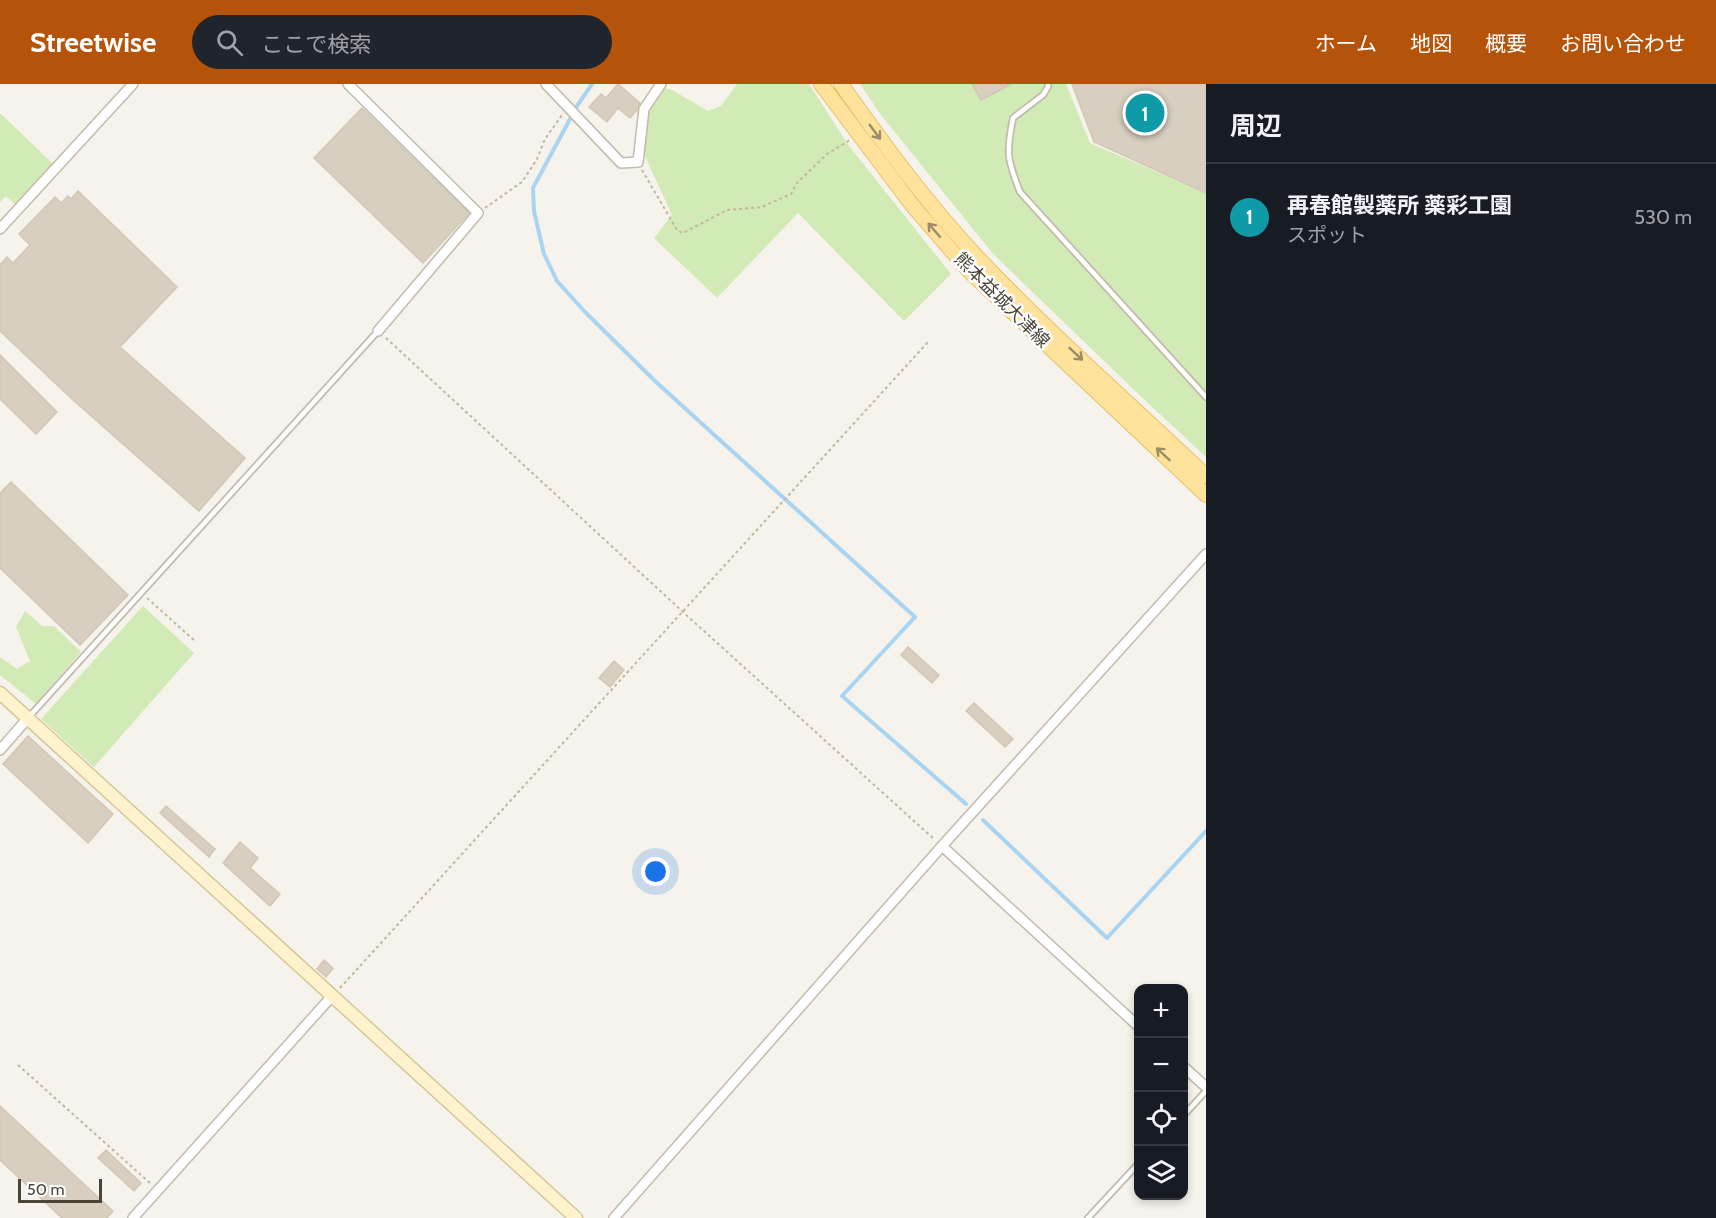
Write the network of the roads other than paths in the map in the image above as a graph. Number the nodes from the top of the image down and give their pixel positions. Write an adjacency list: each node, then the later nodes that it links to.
1 (133, 84): 8 (street)
2 (546, 84): 3 (street)
3 (661, 84)
4 (821, 84): 12 (main road, 熊本益城大津線, one-way to 4)
5 (841, 84): 11 (main road, 熊本益城大津線, one-way to 11)
6 (1048, 84): 10 (lane)
7 (354, 86): 9 (street)
8 (0, 229)
9 (378, 331): 15 (lane)
10 (1206, 397)
11 (1206, 476)
12 (1206, 495)
13 (1206, 554): 17 (street)
14 (0, 693): 15 (street)
15 (28, 718): 16 (street); 18 (street)
16 (0, 750)
17 (942, 846): 19 (street); 26 (street)
18 (332, 996): 24 (street); 25 (street)
19 (1134, 1022)
20 (1188, 1071): 21 (street)
21 (1206, 1089): 22 (lane)
22 (1188, 1110)
23 (1134, 1168): 27 (lane)
24 (133, 1218)
25 (576, 1218)
26 (614, 1218)
27 (1088, 1218)

